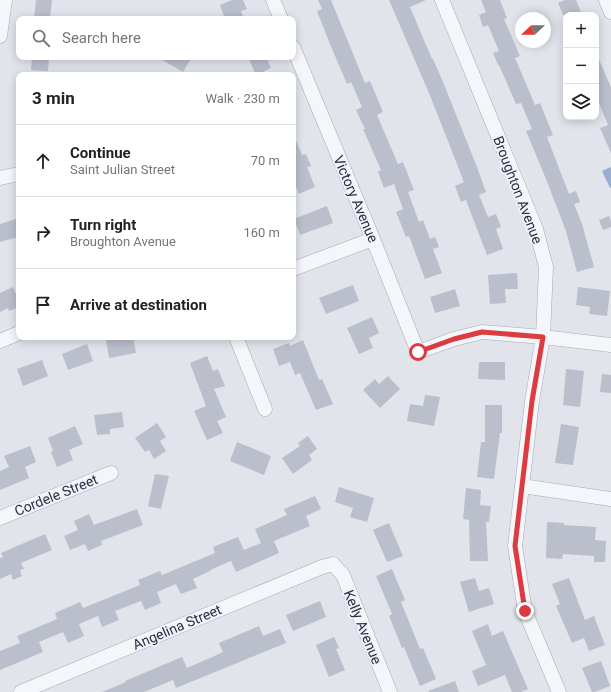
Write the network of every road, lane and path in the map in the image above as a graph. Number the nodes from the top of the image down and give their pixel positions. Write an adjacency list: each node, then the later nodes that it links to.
1 (5, 0): 7 (street)
2 (274, 0): 6 (street)
3 (442, 0): 14 (street, Broughton Avenue)
4 (606, 0): 5 (street)
5 (611, 12)
6 (280, 16)
7 (0, 36)
8 (296, 54): 11 (street, Victory Avenue)
9 (16, 175): 10 (street)
10 (0, 178)
11 (373, 239): 12 (street); 14 (street, Victory Avenue)
12 (296, 268)
13 (16, 334): 16 (street)
14 (543, 337): 17 (street); 20 (street, Broughton Avenue)
15 (237, 340): 18 (street)
16 (0, 341)
17 (611, 345)
18 (265, 409)
19 (111, 473): 22 (street, Cordele Street)
20 (522, 486): 21 (street); 26 (street, Broughton Avenue)
21 (611, 499)
22 (0, 518)
23 (333, 564): 24 (street, Angelina Street); 25 (street, Kelly Avenue)
24 (21, 692)
25 (390, 692)
26 (559, 692)

